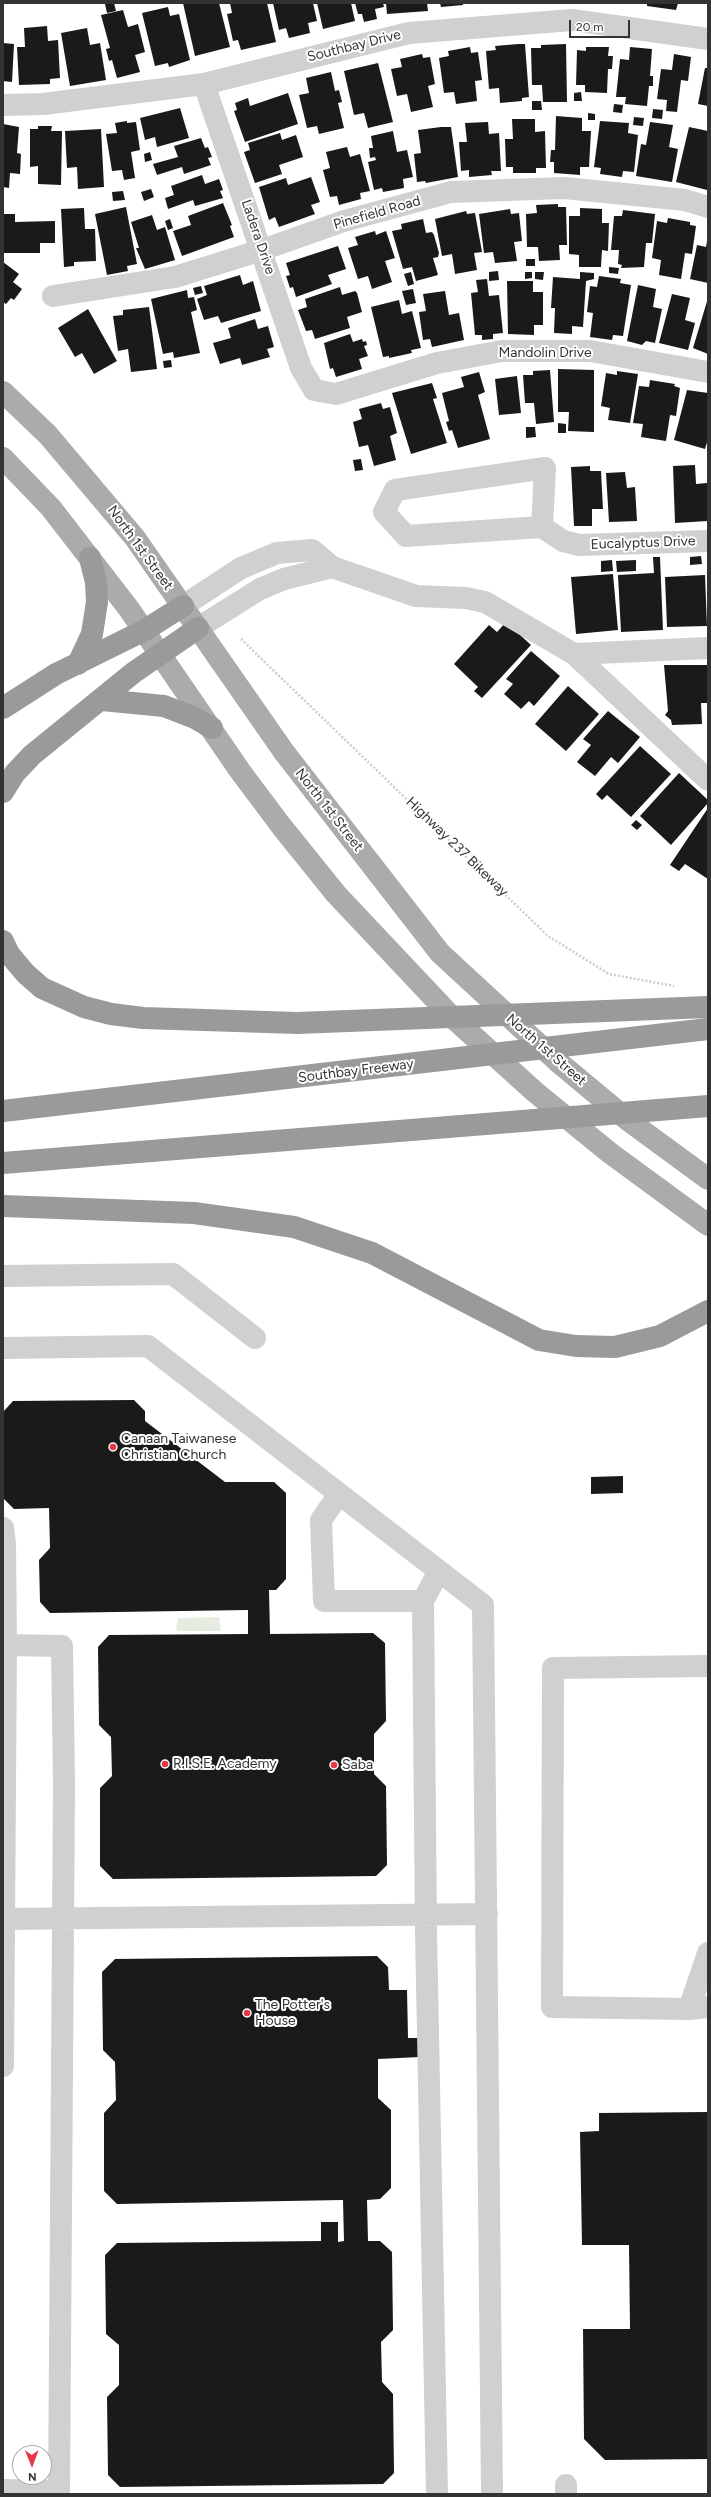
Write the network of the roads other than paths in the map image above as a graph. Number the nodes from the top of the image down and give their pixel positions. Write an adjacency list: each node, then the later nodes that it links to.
1 (708, 39): 2 (lane, Southbay Drive)
2 (204, 84): 3 (lane, Southbay Drive); 5 (lane, Ladera Drive)
3 (3, 105)
4 (708, 207): 5 (lane, Pinefield Road)
5 (262, 250): 6 (lane, Pinefield Road); 8 (lane, Ladera Drive)
6 (53, 296)
7 (708, 372): 8 (lane, Mandolin Drive)
8 (314, 390)
9 (3, 392): 15 (main road, North 1st Street)
10 (3, 458): 13 (main road)
11 (542, 527): 11 (lane); 12 (lane, Eucalyptus Drive)
12 (708, 541)
13 (90, 558): 17 (main road); 21 (highway)
14 (332, 567): 15 (lane); 16 (lane); 20 (lane)
15 (183, 606): 16 (main road, North 1st Street); 17 (highway)
16 (198, 628): 19 (highway); 33 (main road, North 1st Street)
17 (145, 630): 19 (main road); 21 (highway)
18 (708, 648): 20 (lane)
19 (161, 653): 22 (highway); 24 (main road)
20 (574, 654): 25 (lane)
21 (78, 664): 23 (highway)
22 (102, 700): 24 (highway); 26 (highway)
23 (3, 708)
24 (212, 728): 35 (main road)
25 (708, 780)
26 (3, 792)
27 (3, 941): 28 (highway)
28 (708, 1007)
29 (708, 1029): 31 (highway, Southbay Freeway)
30 (708, 1106): 32 (highway)
31 (3, 1111)
32 (3, 1163)
33 (708, 1180)
34 (3, 1206): 37 (highway)
35 (708, 1225)
36 (3, 1276): 38 (lane)
37 (708, 1312)
38 (255, 1338)
39 (3, 1348): 40 (lane)
40 (339, 1494): 42 (lane); 43 (lane)
41 (3, 1528): 44 (lane)
42 (439, 1571): 43 (lane); 46 (lane)
43 (423, 1601): 47 (lane)
44 (6, 1645): 48 (lane); 49 (lane)
45 (708, 1666): 51 (lane)
46 (487, 1914): 47 (lane); 56 (lane)
47 (426, 1915): 48 (lane); 55 (lane)
48 (63, 1919): 49 (lane); 54 (lane)
49 (4, 1920): 52 (lane)
50 (708, 1953): 51 (lane)
51 (699, 2008)
52 (3, 2066)
53 (3, 2490): 54 (lane)
54 (59, 2492)
55 (437, 2494)
56 (492, 2494)

